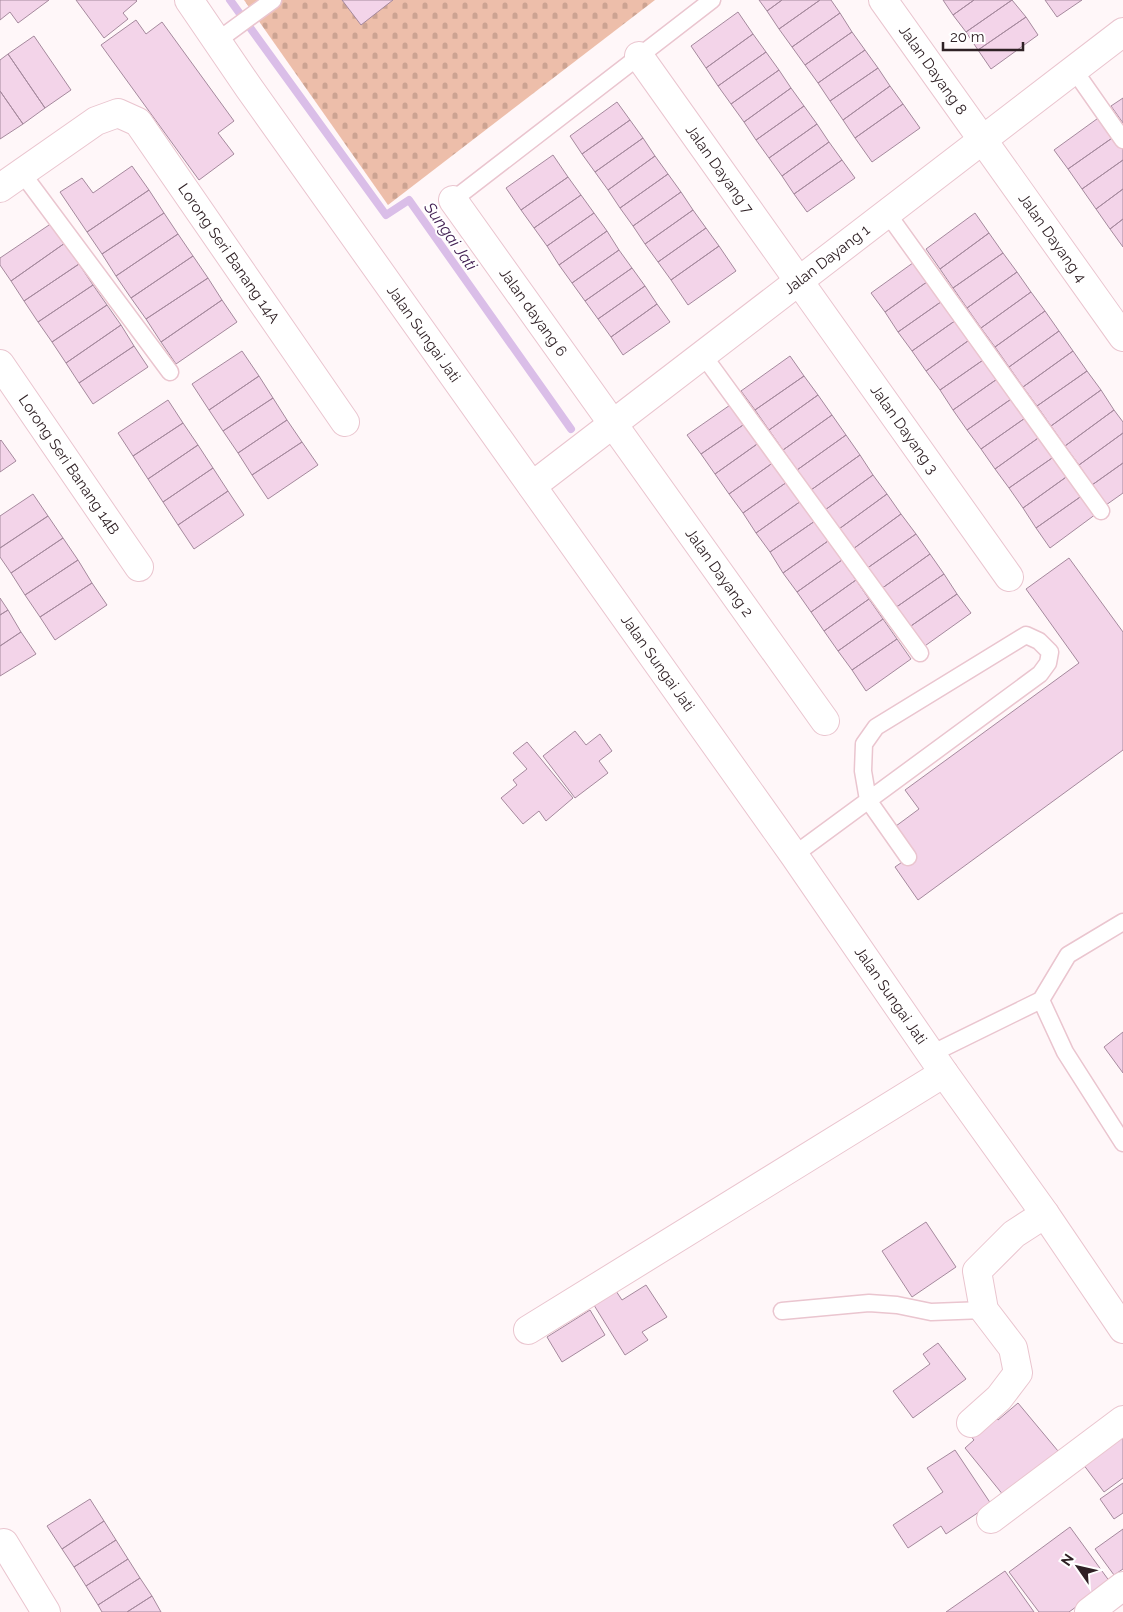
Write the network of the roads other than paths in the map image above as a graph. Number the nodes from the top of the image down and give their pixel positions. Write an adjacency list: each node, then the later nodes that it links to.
1 (190, 0): 6 (street, Jalan Sungai Jati)
2 (273, 0): 6 (lane)
3 (712, 0): 7 (lane)
4 (883, 0): 9 (street, Jalan Dayang 8)
5 (1123, 32): 8 (street, Jalan Dayang 1)
6 (225, 34): 22 (street, Jalan Sungai Jati)
7 (639, 56): 13 (lane); 15 (street, Jalan Dayang 7)
8 (1074, 70): 9 (street, Jalan Dayang 1); 10 (lane)
9 (983, 140): 14 (street, Jalan Dayang 1); 16 (street, Jalan Dayang 4)
10 (1123, 140)
11 (22, 172): 12 (street, Lorong Seri Banang 14A); 19 (lane); 20 (street, Lorong Seri Banang 14A)
12 (0, 188)
13 (453, 200): 21 (street, Jalan dayang 6)
14 (887, 214): 15 (street, Jalan Dayang 1); 23 (lane)
15 (799, 281): 17 (street, Jalan Dayang 1); 25 (street, Jalan Dayang 3)
16 (1123, 336)
17 (703, 355): 21 (street, Jalan Dayang 1); 26 (lane)
18 (0, 364): 24 (street, Lorong Seri Banang 14B)
19 (170, 372)
20 (345, 422)
21 (613, 424): 22 (street, Jalan Dayang 1); 27 (street, Jalan Dayang 2)
22 (532, 486): 29 (street, Jalan Sungai Jati)
23 (1102, 511)
24 (139, 567)
25 (1009, 577)
26 (920, 653)
27 (825, 721)
28 (868, 800): 28 (lane); 29 (lane); 30 (lane)
29 (794, 855): 33 (street, Jalan Sungai Jati)
30 (908, 857)
31 (1123, 922): 32 (lane)
32 (1041, 1000): 33 (lane); 34 (lane)
33 (938, 1063): 35 (street, Jalan Sungai Jati); 39 (street)
34 (1123, 1143)
35 (1046, 1214): 36 (street); 38 (street, Jalan Sungai Jati)
36 (984, 1310): 37 (lane); 41 (street)
37 (782, 1311)
38 (1123, 1328)
39 (528, 1330)
40 (1123, 1420): 42 (street)
41 (971, 1423)
42 (991, 1519)
43 (4, 1543): 45 (street)
44 (1123, 1586): 46 (street)
45 (46, 1612)
46 (1088, 1612)

